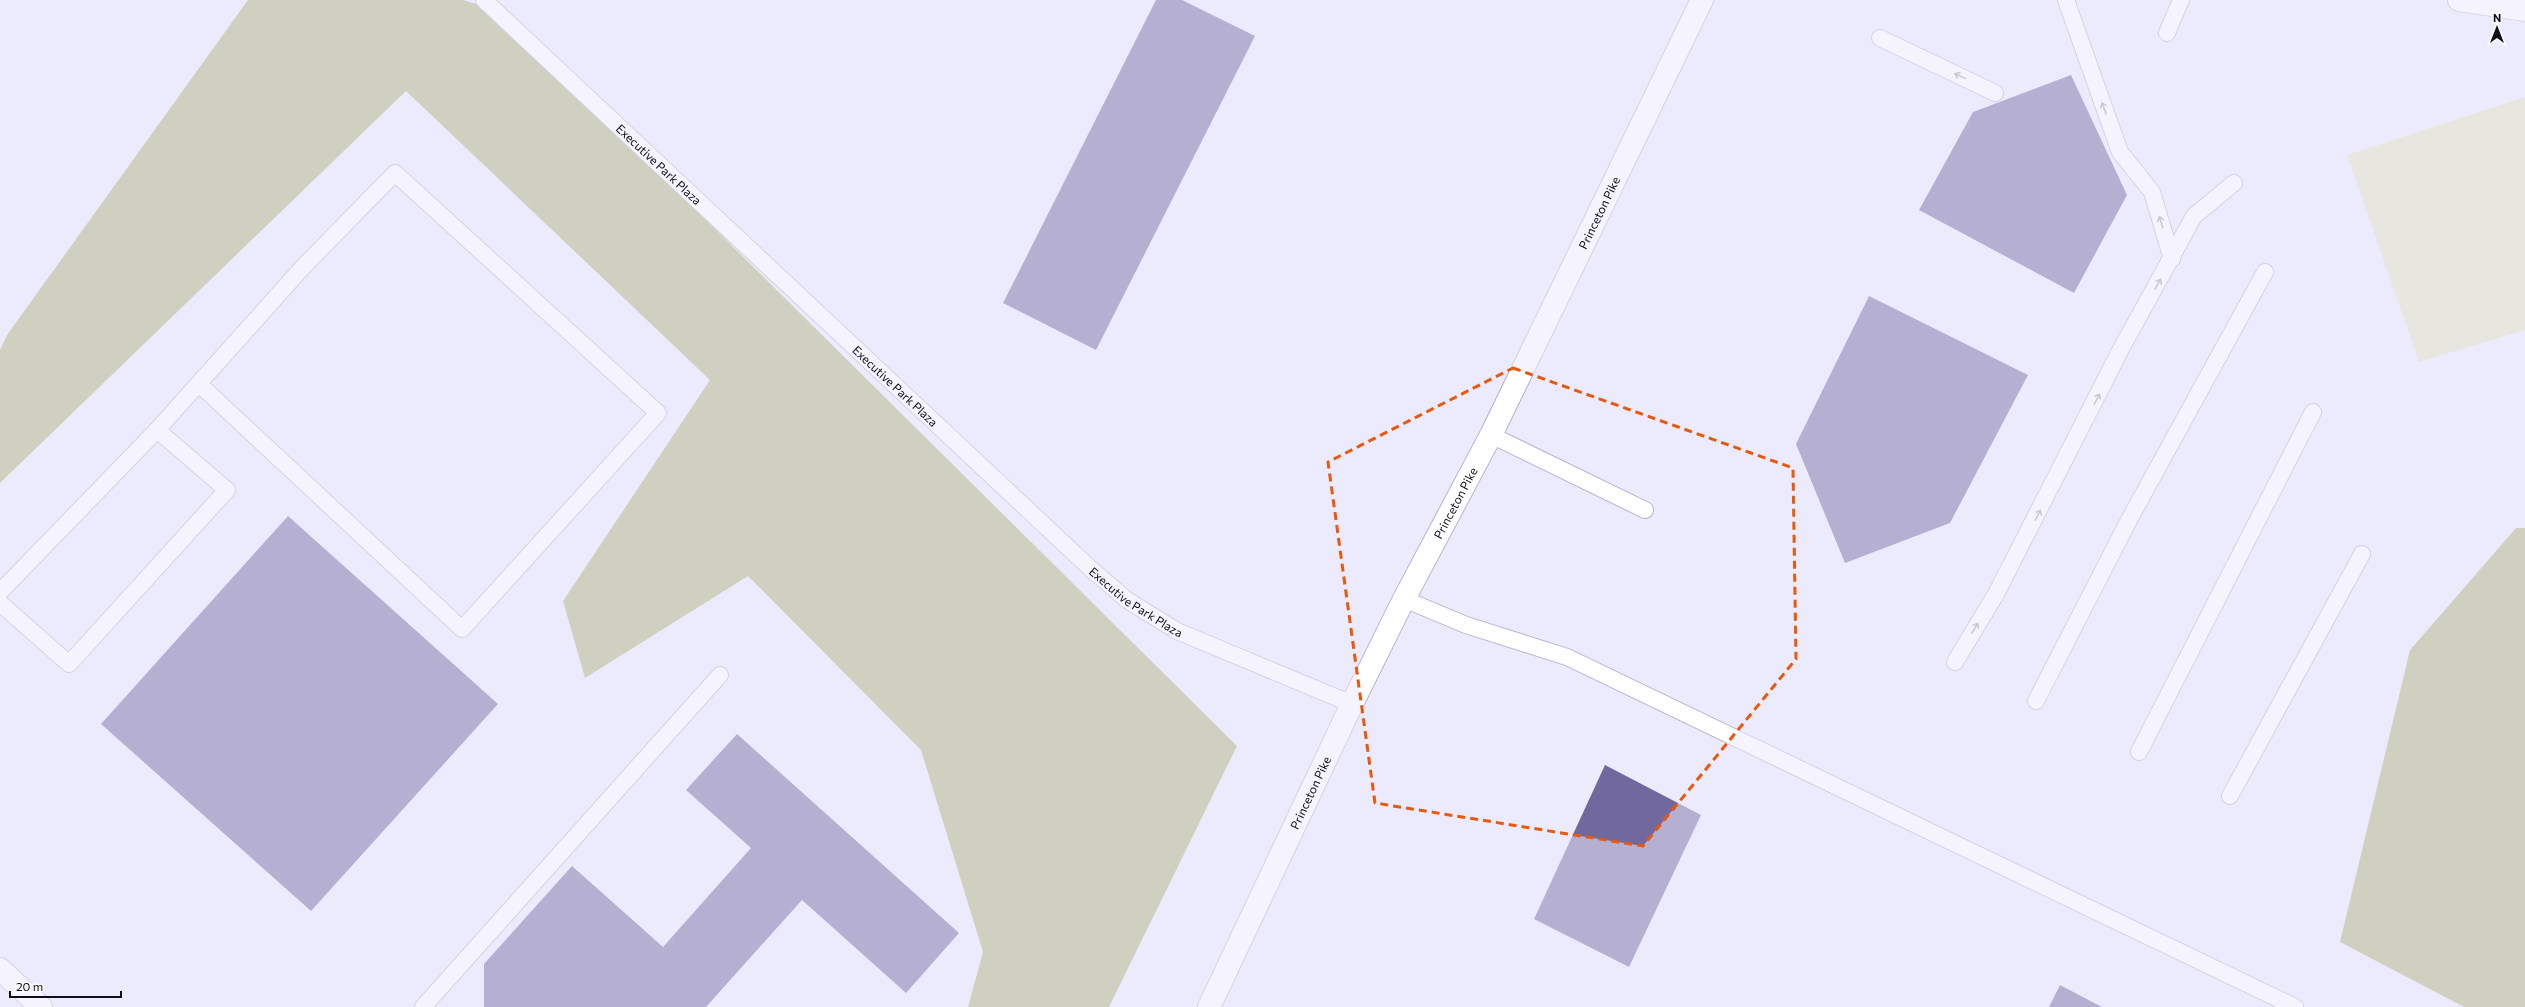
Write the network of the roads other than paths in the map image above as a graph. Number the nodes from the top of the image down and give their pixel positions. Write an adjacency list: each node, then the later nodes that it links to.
1 (484, 0): 27 (lane, Executive Park Plaza)
2 (1702, 0): 18 (main road, Princeton Pike)
3 (2066, 0): 11 (lane, one-way to 3)
4 (2181, 0): 7 (lane)
5 (2459, 0): 6 (main road)
6 (2525, 10)
7 (2167, 33)
8 (1880, 38): 9 (lane, one-way to 8)
9 (1995, 92)
10 (2104, 134): 11 (lane)
11 (2120, 152): 13 (lane, one-way to 11)
12 (2234, 183): 13 (lane)
13 (2172, 260): 24 (lane, one-way to 13)
14 (2265, 272): 26 (lane)
15 (199, 384): 15 (lane); 17 (lane)
16 (2313, 412): 28 (lane)
17 (157, 430): 21 (lane); 23 (lane)
18 (1492, 435): 19 (lane); 22 (main road, Princeton Pike)
19 (1645, 510)
20 (2362, 554): 29 (lane)
21 (0, 592)
22 (1404, 599): 27 (main road, Princeton Pike); 34 (lane)
23 (0, 603)
24 (1955, 662)
25 (720, 675): 32 (lane)
26 (2036, 701)
27 (1352, 704): 33 (main road, Princeton Pike)
28 (2139, 752)
29 (2230, 796)
30 (0, 969): 31 (main road)
31 (41, 1007)
32 (423, 1007)
33 (1209, 1007)
34 (2295, 1007)

